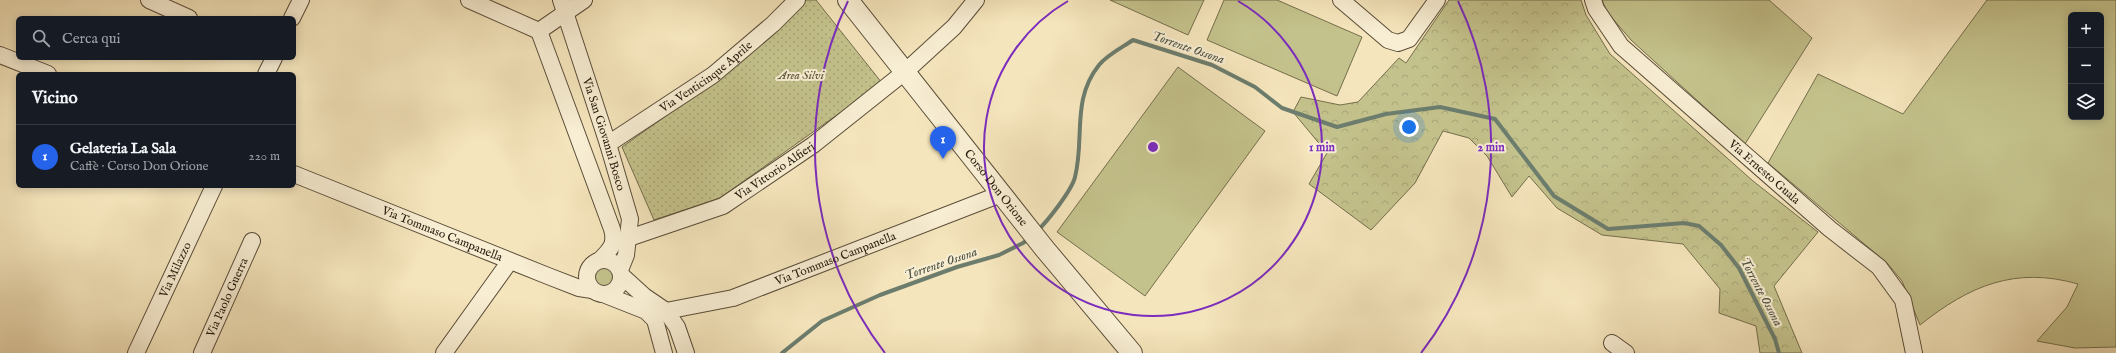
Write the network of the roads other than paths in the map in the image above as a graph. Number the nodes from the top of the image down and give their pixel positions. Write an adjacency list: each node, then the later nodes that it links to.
1 (150, 0): 12 (street)
2 (301, 0): 13 (street)
3 (469, 0): 14 (street)
4 (584, 0): 11 (street)
5 (797, 0): 20 (street, Via Venticinque Aprile)
6 (848, 0): 17 (street, Corso Don Orione)
7 (976, 0): 17 (street, Via Vittorio Alfieri)
8 (1341, 0): 9 (street)
9 (1437, 0)
10 (1593, 0): 39 (street, Via Ernesto Guala)
11 (564, 7): 14 (street); 20 (street, Via San Giovanni Bosco)
12 (185, 16)
13 (293, 16)
14 (539, 31): 26 (street, Via San Giovanni Bosco)
15 (0, 54): 18 (street)
16 (273, 60): 19 (street)
17 (906, 71): 23 (street, Corso Don Orione); 24 (street, Via Vittorio Alfieri)
18 (43, 72)
19 (267, 72)
20 (608, 144): 24 (street, Via San Giovanni Bosco)
21 (296, 175): 27 (street, Via Tommaso Campanella)
22 (213, 188): 32 (street, Via Milazzo)
23 (1000, 194): 30 (street, Via Tommaso Campanella); 37 (street, Corso Don Orione)
24 (626, 240): 28 (street, Via San Giovanni Bosco)
25 (252, 241): 33 (street, Via Paolo Guerra)
26 (600, 260): 28 (street); 29 (street)
27 (510, 261): 29 (street, Via Tommaso Campanella); 34 (street)
28 (621, 273): 29 (street); 30 (street)
29 (598, 292): 35 (street, Via Tommaso Campanella)
30 (666, 311): 36 (street)
31 (1612, 343): 38 (street)
32 (136, 353)
33 (202, 353)
34 (444, 353)
35 (664, 353)
36 (686, 353)
37 (1132, 353)
38 (1626, 353)
39 (1914, 353)

